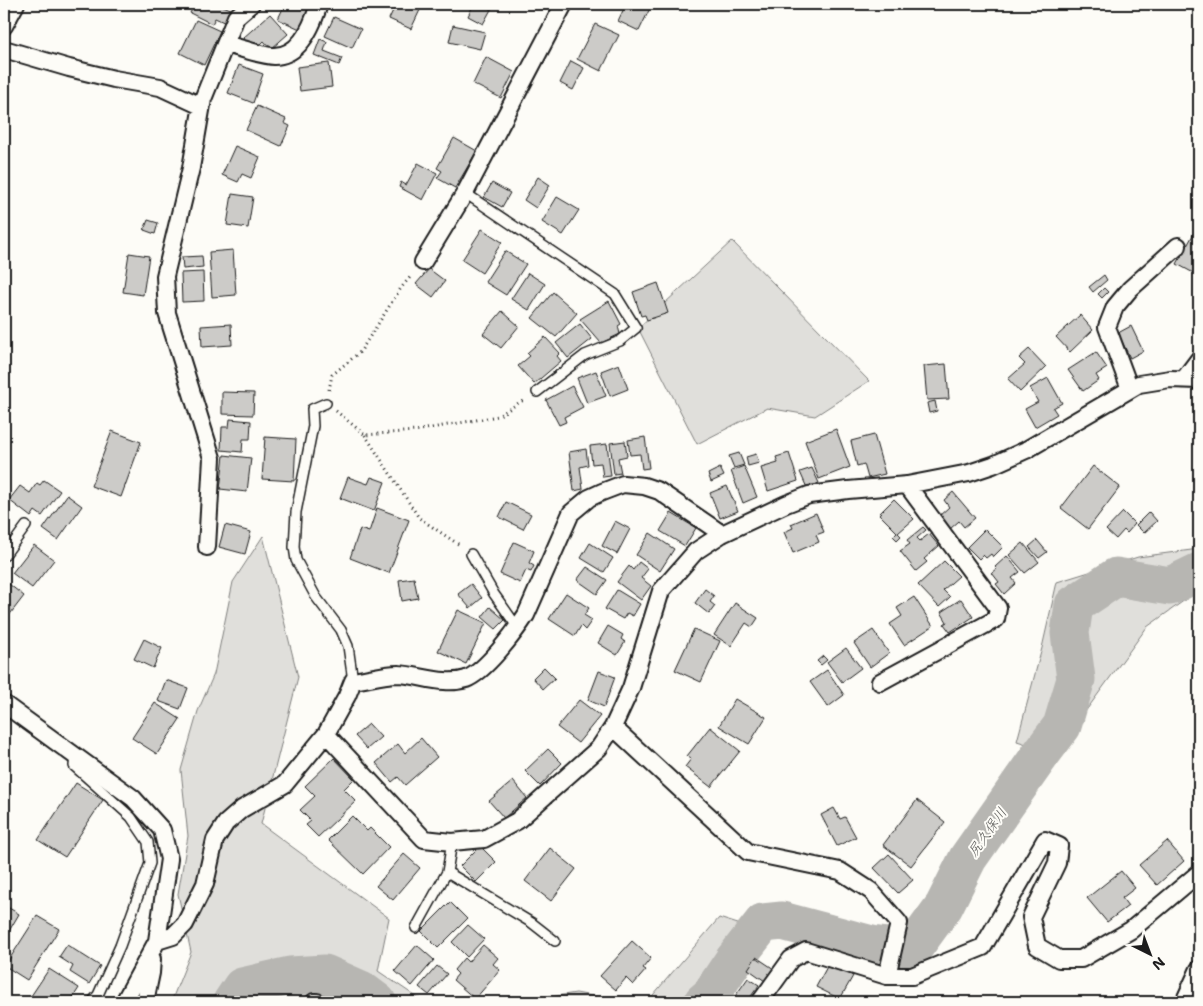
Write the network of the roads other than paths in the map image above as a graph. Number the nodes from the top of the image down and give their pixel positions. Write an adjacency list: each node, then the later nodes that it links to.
1 (16, 4): 5 (street)
2 (251, 4): 6 (street)
3 (319, 4): 6 (street)
4 (564, 4): 9 (street)
5 (4, 26)
6 (225, 44): 8 (street)
7 (4, 48): 8 (street)
8 (201, 106): 20 (street)
9 (465, 193): 11 (street); 15 (lane)
10 (1178, 246): 14 (street)
11 (423, 262)
12 (1199, 359): 13 (street)
13 (1192, 379): 14 (street)
14 (1130, 389): 17 (street)
15 (537, 392)
16 (326, 403): 24 (lane)
17 (907, 485): 19 (street); 25 (street)
18 (26, 526): 22 (lane)
19 (722, 534): 23 (street); 27 (street)
20 (207, 547)
21 (471, 554): 23 (lane)
22 (4, 556)
23 (518, 628): 24 (street)
24 (353, 681): 28 (street)
25 (880, 682)
26 (4, 704): 29 (street)
27 (613, 727): 30 (street); 36 (street)
28 (326, 734): 30 (street); 35 (street)
29 (75, 755): 35 (street); 38 (lane)
30 (452, 842): 31 (lane)
31 (446, 872): 33 (lane); 34 (lane)
32 (1199, 873): 36 (street)
33 (416, 928)
34 (555, 941)
35 (154, 946): 39 (street); 40 (street)
36 (889, 969): 41 (street)
37 (1198, 976): 42 (street)
38 (92, 1002)
39 (124, 1002)
40 (145, 1002)
41 (760, 1002)
42 (1184, 1002)

